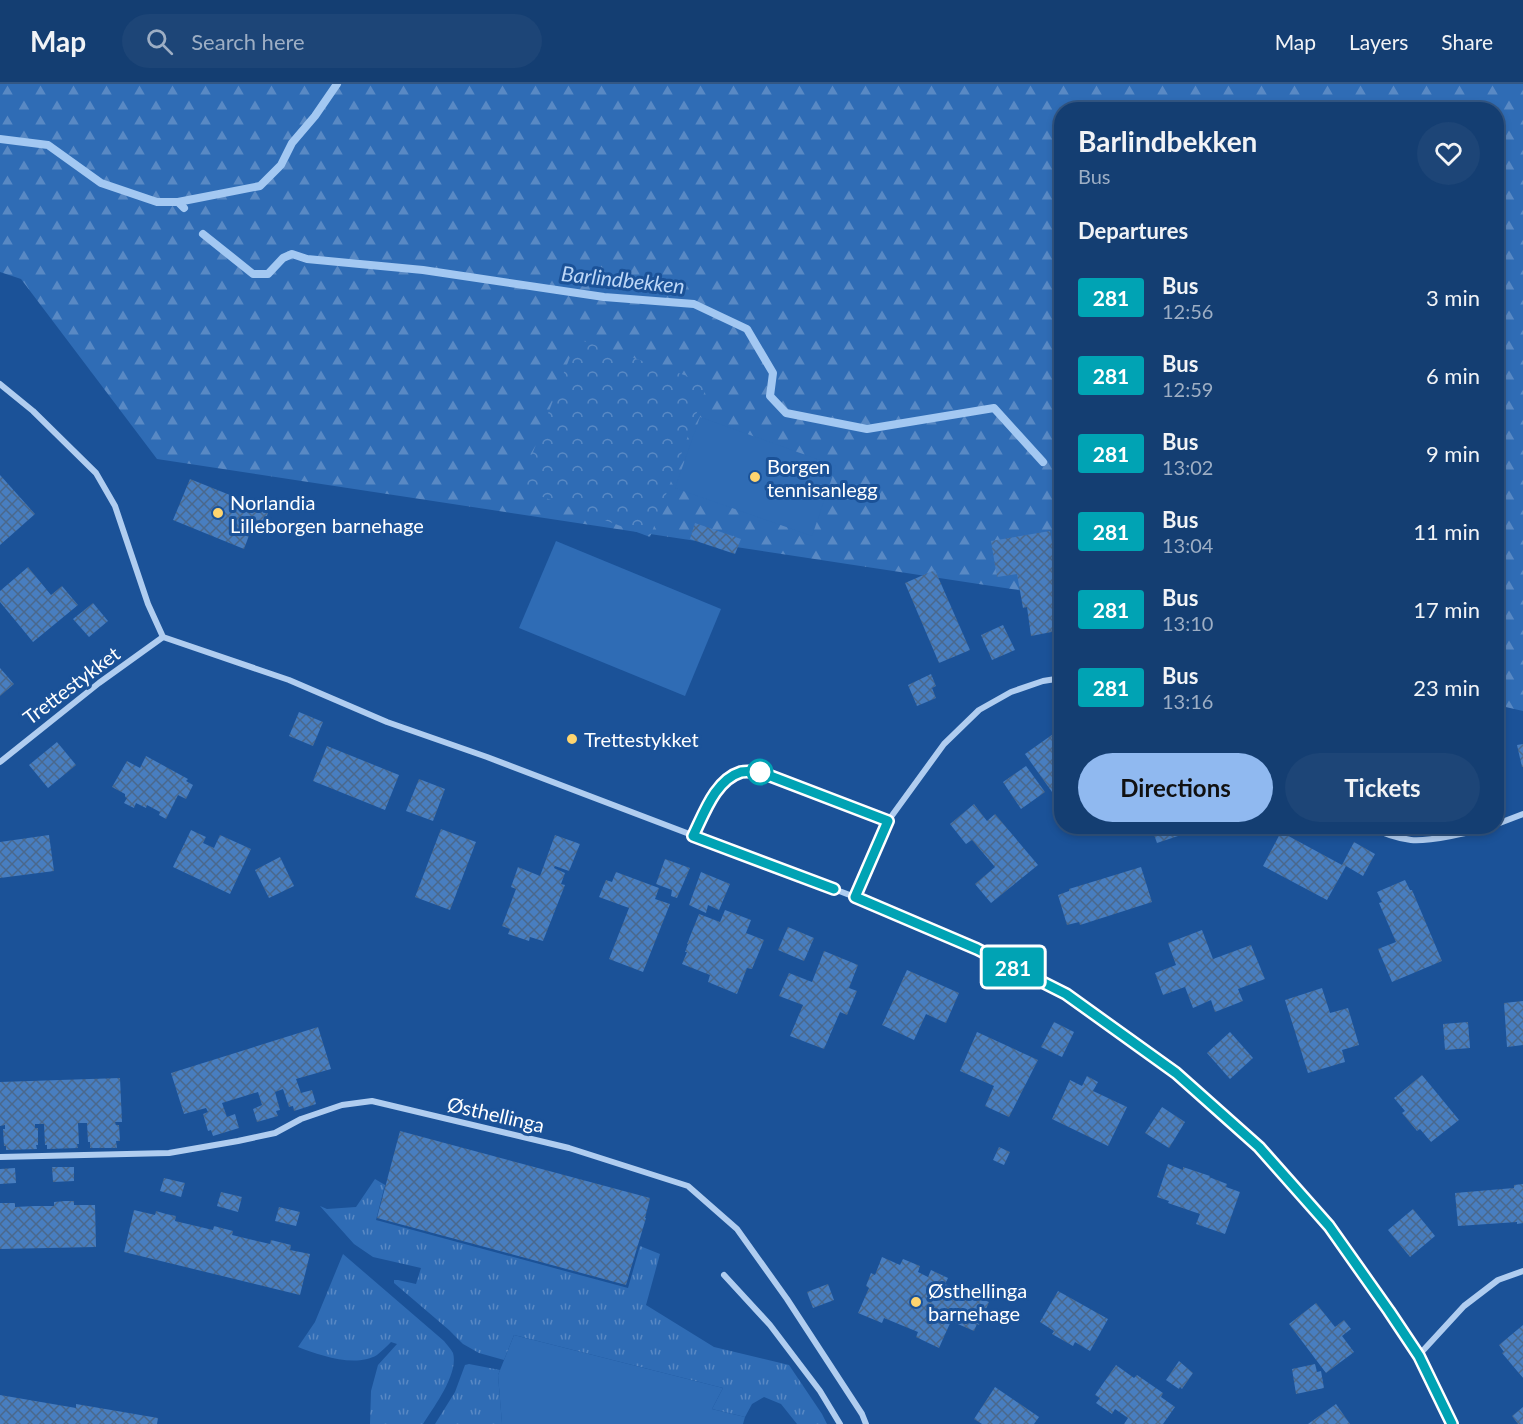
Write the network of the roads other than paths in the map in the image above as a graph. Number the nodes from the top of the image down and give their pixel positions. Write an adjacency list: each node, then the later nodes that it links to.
1 (0, 384): 2 (street)
2 (163, 637): 4 (street, Trettestykket); 9 (street)
3 (1054, 679): 9 (street)
4 (0, 762)
5 (1523, 814): 6 (street)
6 (1504, 821)
7 (1388, 834): 8 (street)
8 (1456, 834)
9 (855, 897): 13 (street)
10 (0, 1157): 15 (street, Østhellinga)
11 (1523, 1271): 13 (street)
12 (724, 1275): 14 (street)
13 (1419, 1356): 16 (street)
14 (840, 1424)
15 (867, 1424)
16 (1452, 1424)

